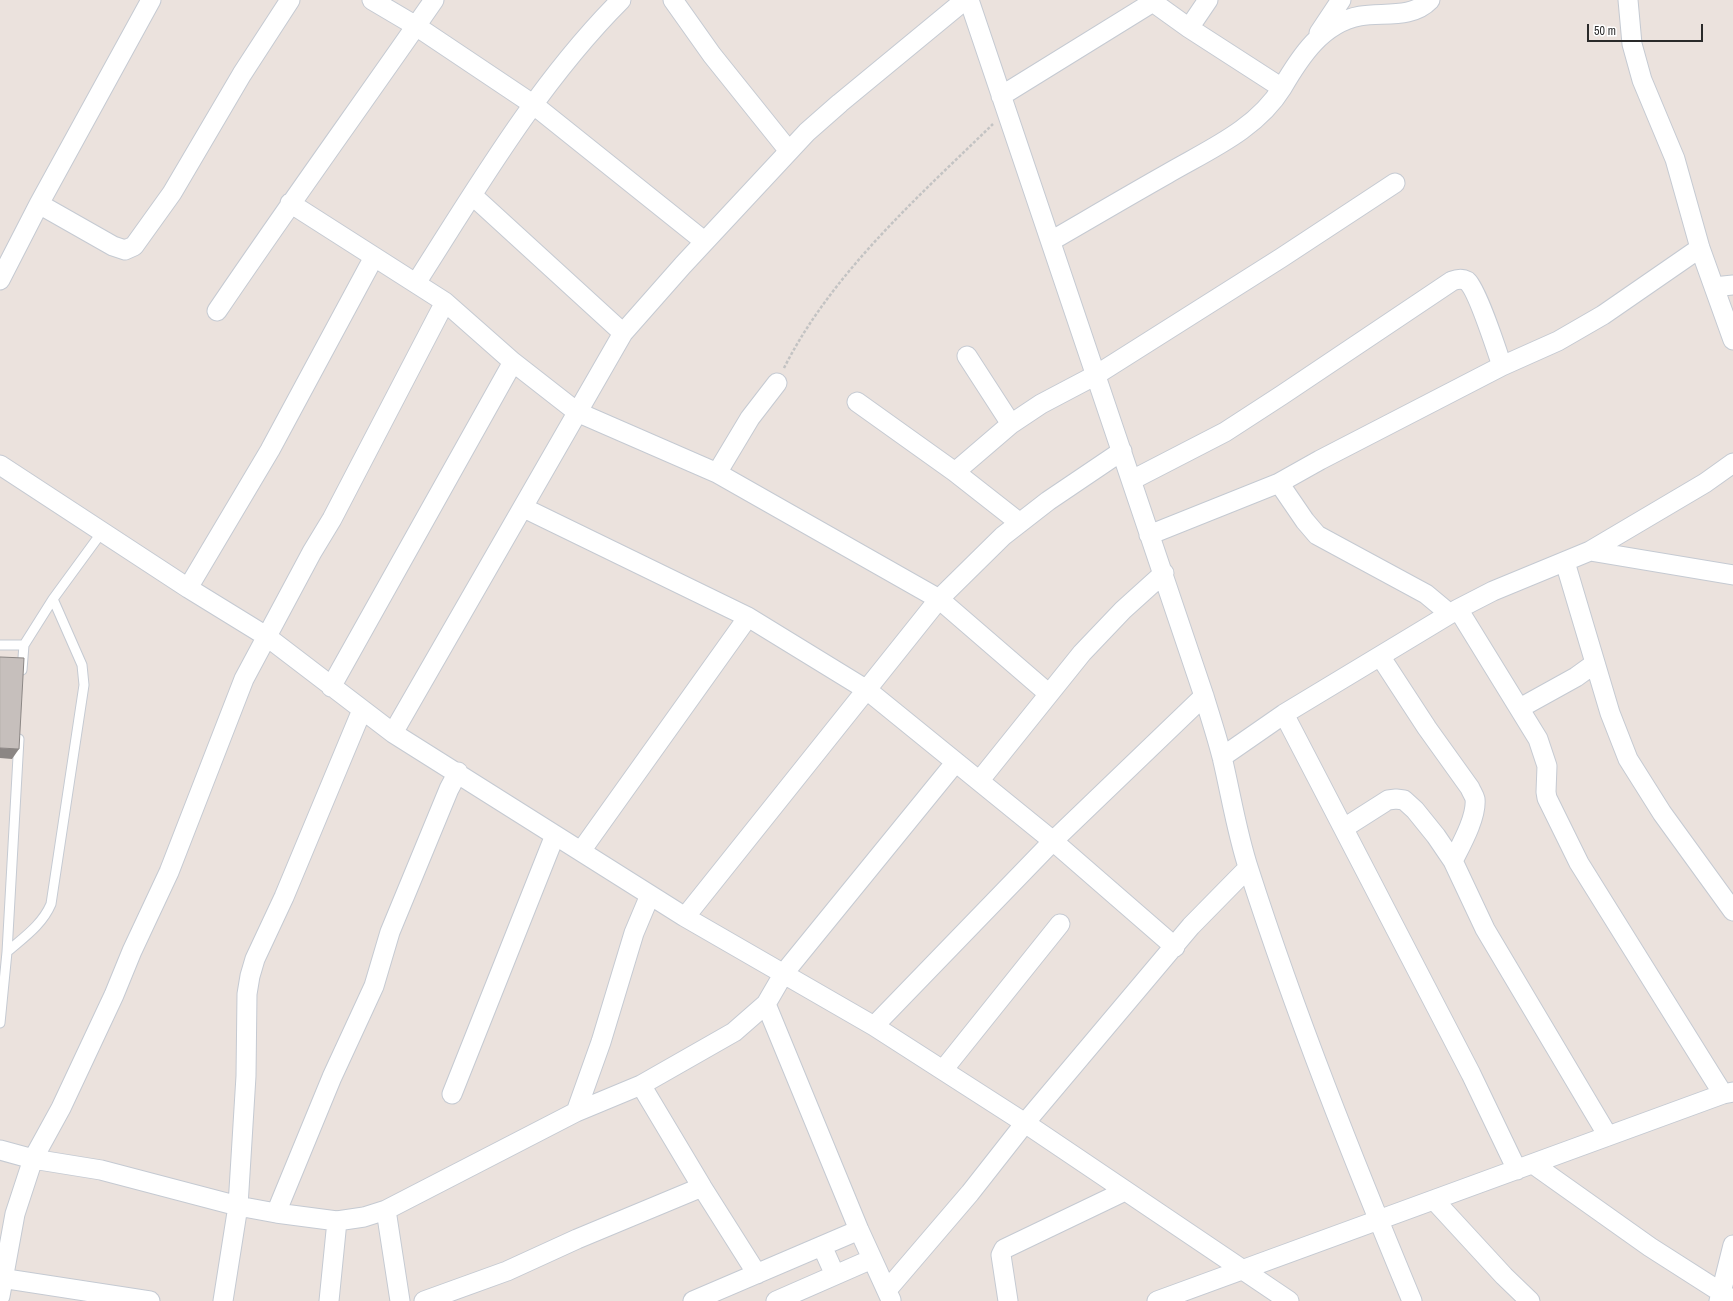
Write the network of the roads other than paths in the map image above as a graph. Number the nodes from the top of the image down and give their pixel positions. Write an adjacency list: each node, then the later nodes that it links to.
1 (151, 0): 26 (street)
2 (290, 0): 26 (street)
3 (372, 0): 16 (street)
4 (434, 0): 16 (street)
5 (621, 0): 21 (street)
6 (673, 0): 22 (street)
7 (965, 0): 22 (street)
8 (969, 0): 20 (street)
9 (1208, 0): 17 (street)
10 (1341, 0): 18 (street)
11 (1394, 0): 15 (street)
12 (1430, 0): 15 (street)
13 (1628, 0): 29 (street)
14 (1151, 1): 17 (street); 20 (street)
15 (1409, 12): 18 (street)
16 (416, 26): 21 (street); 25 (street)
17 (1189, 28): 19 (street)
18 (1306, 52): 19 (street)
19 (1282, 88): 28 (street)
20 (1004, 104): 28 (street)
21 (534, 105): 24 (street); 27 (street)
22 (788, 151): 27 (street)
23 (1395, 183): 42 (street)
24 (472, 195): 32 (street); 37 (street)
25 (290, 203): 30 (street); 36 (street)
26 (39, 204): 31 (street)
27 (704, 241): 37 (street)
28 (1051, 241): 42 (street)
29 (1700, 248): 34 (street); 41 (street)
30 (374, 257): 32 (street); 62 (street)
31 (0, 280)
32 (416, 283): 35 (street)
33 (1733, 285): 34 (street)
34 (1714, 287): 38 (street)
35 (445, 302): 40 (street); 69 (street)
36 (217, 311)
37 (623, 333): 45 (street)
38 (1733, 340)
39 (967, 356): 46 (street)
40 (513, 362): 45 (street); 75 (street)
41 (1502, 366): 52 (street); 53 (street)
42 (1096, 375): 46 (street); 47 (street)
43 (777, 383): 51 (street)
44 (856, 402): 50 (street)
45 (577, 412): 51 (street); 54 (street)
46 (1011, 424): 50 (street)
47 (1122, 451): 52 (street); 55 (street)
48 (0, 465): 56 (street)
49 (1733, 465): 58 (street)
50 (955, 472): 55 (street)
51 (717, 473): 65 (street)
52 (1132, 480): 57 (street)
53 (1279, 483): 57 (street); 63 (street)
54 (524, 508): 68 (street); 83 (street)
55 (1020, 523): 65 (street)
56 (102, 532): 62 (street); 64 (lane)
57 (1150, 535): 60 (street)
58 (1590, 551): 59 (street); 61 (street)
59 (1565, 562): 66 (street); 73 (street)
60 (1164, 573): 77 (street); 78 (street)
61 (1733, 576)
62 (188, 588): 69 (street)
63 (1426, 594): 66 (street); 67 (street)
64 (53, 599): 70 (lane); 99 (lane)
65 (939, 599): 76 (street); 77 (street)
66 (1477, 599): 67 (street)
67 (1454, 611): 72 (street); 79 (street)
68 (748, 617): 76 (street); 91 (street)
69 (266, 636): 75 (street); 112 (street)
70 (24, 644): 71 (lane); 74 (lane)
71 (0, 645)
72 (1380, 656): 81 (street); 92 (street)
73 (1594, 664): 79 (street); 95 (street)
74 (22, 676)
75 (331, 687): 80 (street)
76 (867, 690): 85 (street); 96 (street)
77 (1049, 694): 87 (street)
78 (1204, 696): 84 (street); 90 (street)
79 (1520, 708): 106 (street)
80 (362, 710): 83 (street); 117 (street)
81 (1284, 714): 84 (street); 88 (street)
82 (19, 731): 99 (lane)
83 (393, 733): 86 (street)
84 (1222, 757): 93 (street)
85 (955, 763): 87 (street); 100 (street)
86 (458, 772): 89 (street); 119 (street)
87 (980, 780): 90 (street)
88 (1344, 828): 92 (street); 113 (street)
89 (555, 835): 91 (street); 107 (street)
90 (1053, 841): 98 (street); 103 (street)
91 (580, 851): 94 (street)
92 (1453, 861): 110 (street)
93 (1248, 868): 98 (street); 120 (street)
94 (650, 895): 96 (street); 108 (street)
95 (1733, 911)
96 (685, 917): 100 (street)
97 (1060, 924): 104 (street)
98 (1175, 947): 109 (street)
99 (7, 952): 102 (lane)
100 (784, 973): 101 (street); 103 (street)
101 (766, 1004): 105 (street); 122 (street)
102 (0, 1023)
103 (874, 1026): 104 (street)
104 (943, 1070): 109 (street)
105 (641, 1085): 108 (street); 114 (street)
106 (1728, 1093): 110 (street)
107 (452, 1094)
108 (576, 1112): 118 (street)
109 (1025, 1123): 115 (street); 130 (street)
110 (1608, 1136): 113 (street)
111 (0, 1150): 112 (street)
112 (33, 1159): 117 (street); 129 (street)
113 (1525, 1167): 116 (street); 131 (street)
114 (702, 1188): 127 (street); 136 (street)
115 (1125, 1191): 126 (street); 139 (street)
116 (1434, 1200): 120 (street); 143 (street)
117 (238, 1206): 119 (street); 133 (street)
118 (386, 1210): 121 (street); 135 (street)
119 (276, 1213): 121 (street)
120 (1379, 1220): 126 (street); 142 (street)
121 (337, 1221): 134 (street)
122 (860, 1230): 124 (street); 125 (street)
123 (1733, 1245): 131 (street)
124 (822, 1246): 127 (street); 128 (street)
125 (872, 1258): 128 (street); 130 (street)
126 (1242, 1270): 140 (street); 141 (street)
127 (757, 1274): 137 (street)
128 (835, 1275): 138 (street)
129 (1, 1284): 132 (street)
130 (889, 1295)
131 (1725, 1298)
132 (150, 1301)
133 (223, 1301)
134 (329, 1301)
135 (400, 1301)
136 (424, 1301)
137 (693, 1301)
138 (776, 1301)
139 (1008, 1301)
140 (1157, 1301)
141 (1289, 1301)
142 (1412, 1301)
143 (1530, 1301)

